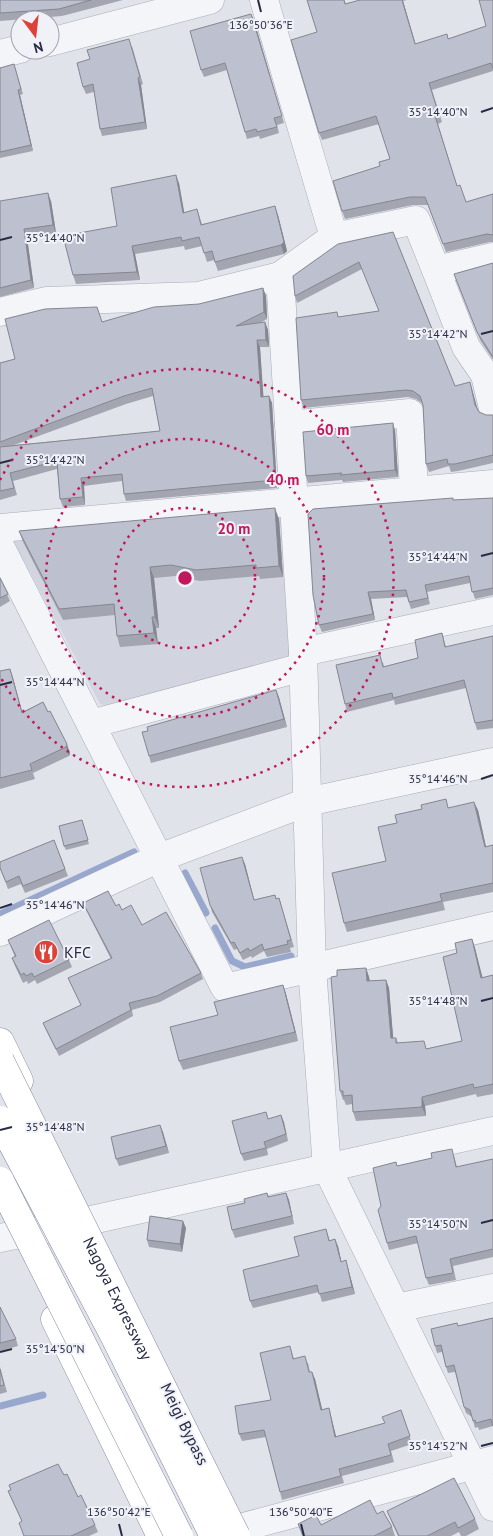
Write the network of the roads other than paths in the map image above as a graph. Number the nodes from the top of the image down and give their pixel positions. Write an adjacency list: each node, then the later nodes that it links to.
1 (210, 0): 3 (street)
2 (264, 0): 4 (street)
3 (60, 39)
4 (334, 236): 6 (street); 7 (street)
5 (493, 257): 6 (street)
6 (436, 270): 9 (street)
7 (280, 276): 8 (street); 10 (street)
8 (0, 312)
9 (493, 408)
10 (289, 425): 12 (street); 13 (street)
11 (493, 484): 12 (street)
12 (414, 491): 13 (street)
13 (294, 502): 14 (street); 17 (street)
14 (0, 528)
15 (0, 546): 18 (street)
16 (493, 611): 17 (street)
17 (303, 659): 18 (street); 20 (street)
18 (91, 724): 21 (street)
19 (493, 762): 20 (street)
20 (307, 802): 21 (street); 24 (street)
21 (159, 858): 23 (street); 24 (street)
22 (493, 926): 24 (street)
23 (0, 932)
24 (312, 968): 29 (street)
25 (0, 1042): 32 (highway, Meigi Bypass)
26 (0, 1061): 38 (highway, Nagoya Expressway, bridge)
27 (0, 1120): 38 (highway, bridge)
28 (493, 1131): 29 (street)
29 (327, 1168): 32 (street); 35 (street)
30 (0, 1181): 40 (highway, bridge)
31 (0, 1206): 33 (highway)
32 (87, 1221): 33 (street); 38 (highway, Meigi Bypass)
33 (7, 1236): 39 (highway)
34 (493, 1288): 35 (street)
35 (396, 1308): 36 (street)
36 (483, 1462): 37 (street); 38 (street)
37 (493, 1507)
38 (232, 1534)
39 (160, 1536)
40 (179, 1536)

